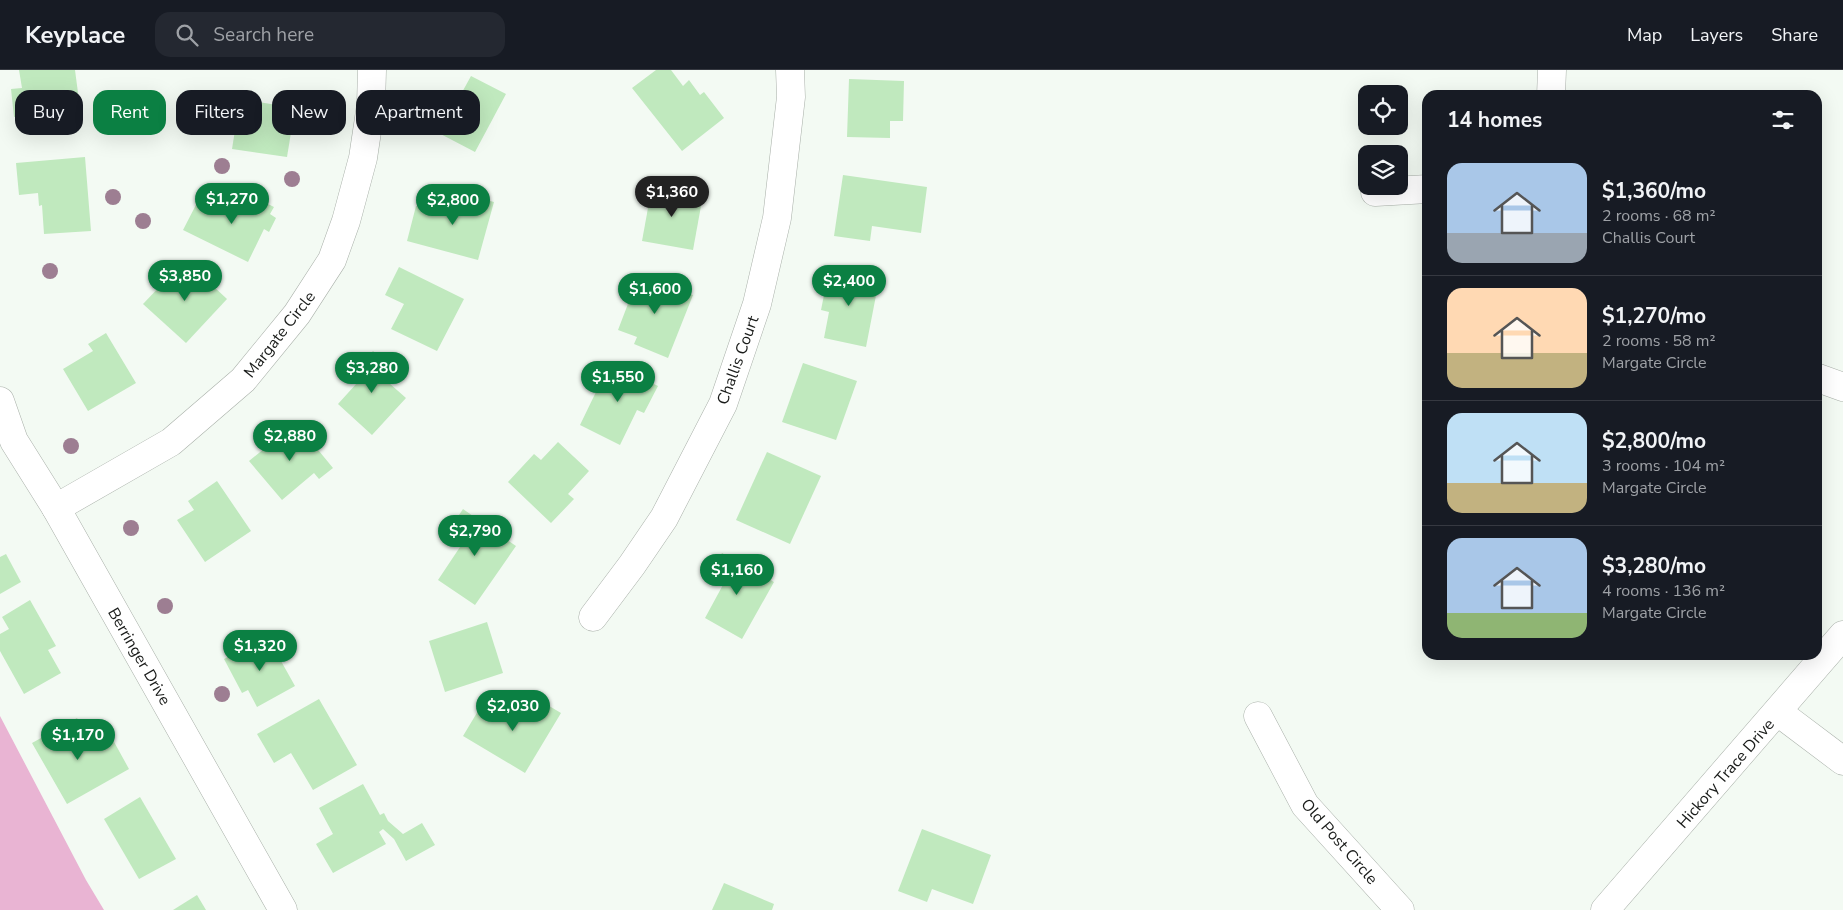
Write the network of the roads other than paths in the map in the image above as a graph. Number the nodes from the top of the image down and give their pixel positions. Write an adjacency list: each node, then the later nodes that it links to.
1 (372, 70): 10 (street, Margate Circle)
2 (790, 70): 11 (street, Challis Court)
3 (1552, 70): 4 (street)
4 (1551, 90)
5 (1422, 189): 6 (street)
6 (1408, 190)
7 (1822, 379): 8 (street)
8 (1843, 387)
9 (0, 401): 10 (street, Berringer Drive)
10 (56, 508): 18 (street, Berringer Drive)
11 (593, 617)
12 (1843, 635): 13 (street, Hickory Trace Drive)
13 (1822, 660)
14 (1822, 660): 15 (street, Hickory Trace Drive)
15 (1778, 712): 17 (street); 20 (street, Hickory Trace Drive)
16 (1258, 716): 19 (street, Old Post Circle)
17 (1843, 761)
18 (284, 910)
19 (1400, 910)
20 (1605, 910)

